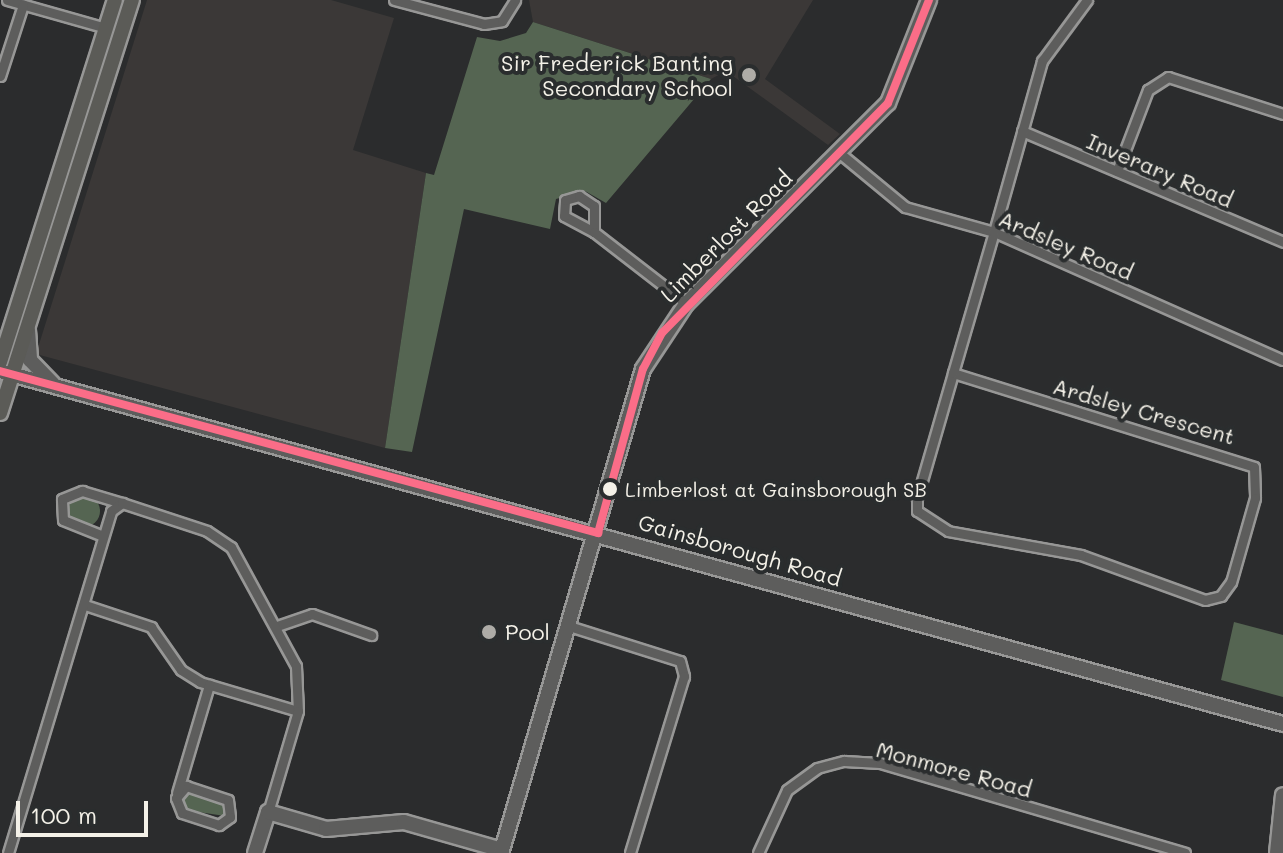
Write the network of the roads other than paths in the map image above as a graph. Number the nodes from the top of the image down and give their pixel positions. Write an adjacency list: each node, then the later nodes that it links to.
1 (7, 0): 8 (street)
2 (115, 0): 9 (main road)
3 (132, 0): 19 (main road)
4 (394, 0): 5 (street)
5 (515, 0)
6 (929, 0): 13 (main road, Limberlost Road)
7 (1087, 0): 12 (street, Ardsley Crescent)
8 (23, 5): 9 (street); 10 (street)
9 (106, 28): 21 (main road)
10 (0, 76)
11 (1283, 114): 14 (street)
12 (1022, 131): 14 (street, Inverary Road); 16 (street, Ardsley Crescent)
13 (842, 155): 16 (street, Ardsley Road); 18 (main road, Limberlost Road)
14 (1117, 171): 17 (street, Inverary Road)
15 (594, 232): 18 (street)
16 (994, 232): 20 (street, Ardsley Road); 23 (street, Ardsley Crescent)
17 (1283, 242)
18 (686, 303): 27 (main road, Limberlost Road)
19 (28, 325): 22 (main road); 24 (main road)
20 (1283, 360)
21 (0, 362)
22 (6, 372): 24 (main road, Gainsborough Road); 25 (main road)
23 (953, 373): 23 (street, Ardsley Crescent)
24 (53, 384): 27 (main road, Gainsborough Road)
25 (0, 413)
26 (122, 503): 28 (street); 28 (street); 30 (street)
27 (598, 533): 31 (main road, Limberlost Road); 35 (main road, Gainsborough Road)
28 (103, 536): 29 (street)
29 (85, 605): 33 (street); 40 (street)
30 (277, 626): 32 (street); 34 (street)
31 (572, 627): 39 (main road, Limberlost Road); 42 (street)
32 (371, 635)
33 (209, 685): 34 (street); 36 (street)
34 (298, 711): 38 (street)
35 (1283, 724)
36 (177, 794): 36 (street)
37 (1283, 795): 45 (main road)
38 (268, 812): 39 (main road); 41 (main road)
39 (507, 852)
40 (8, 853)
41 (255, 853)
42 (630, 853)
43 (758, 853): 44 (street, Monmore Road)
44 (1185, 853)
45 (1277, 853)

